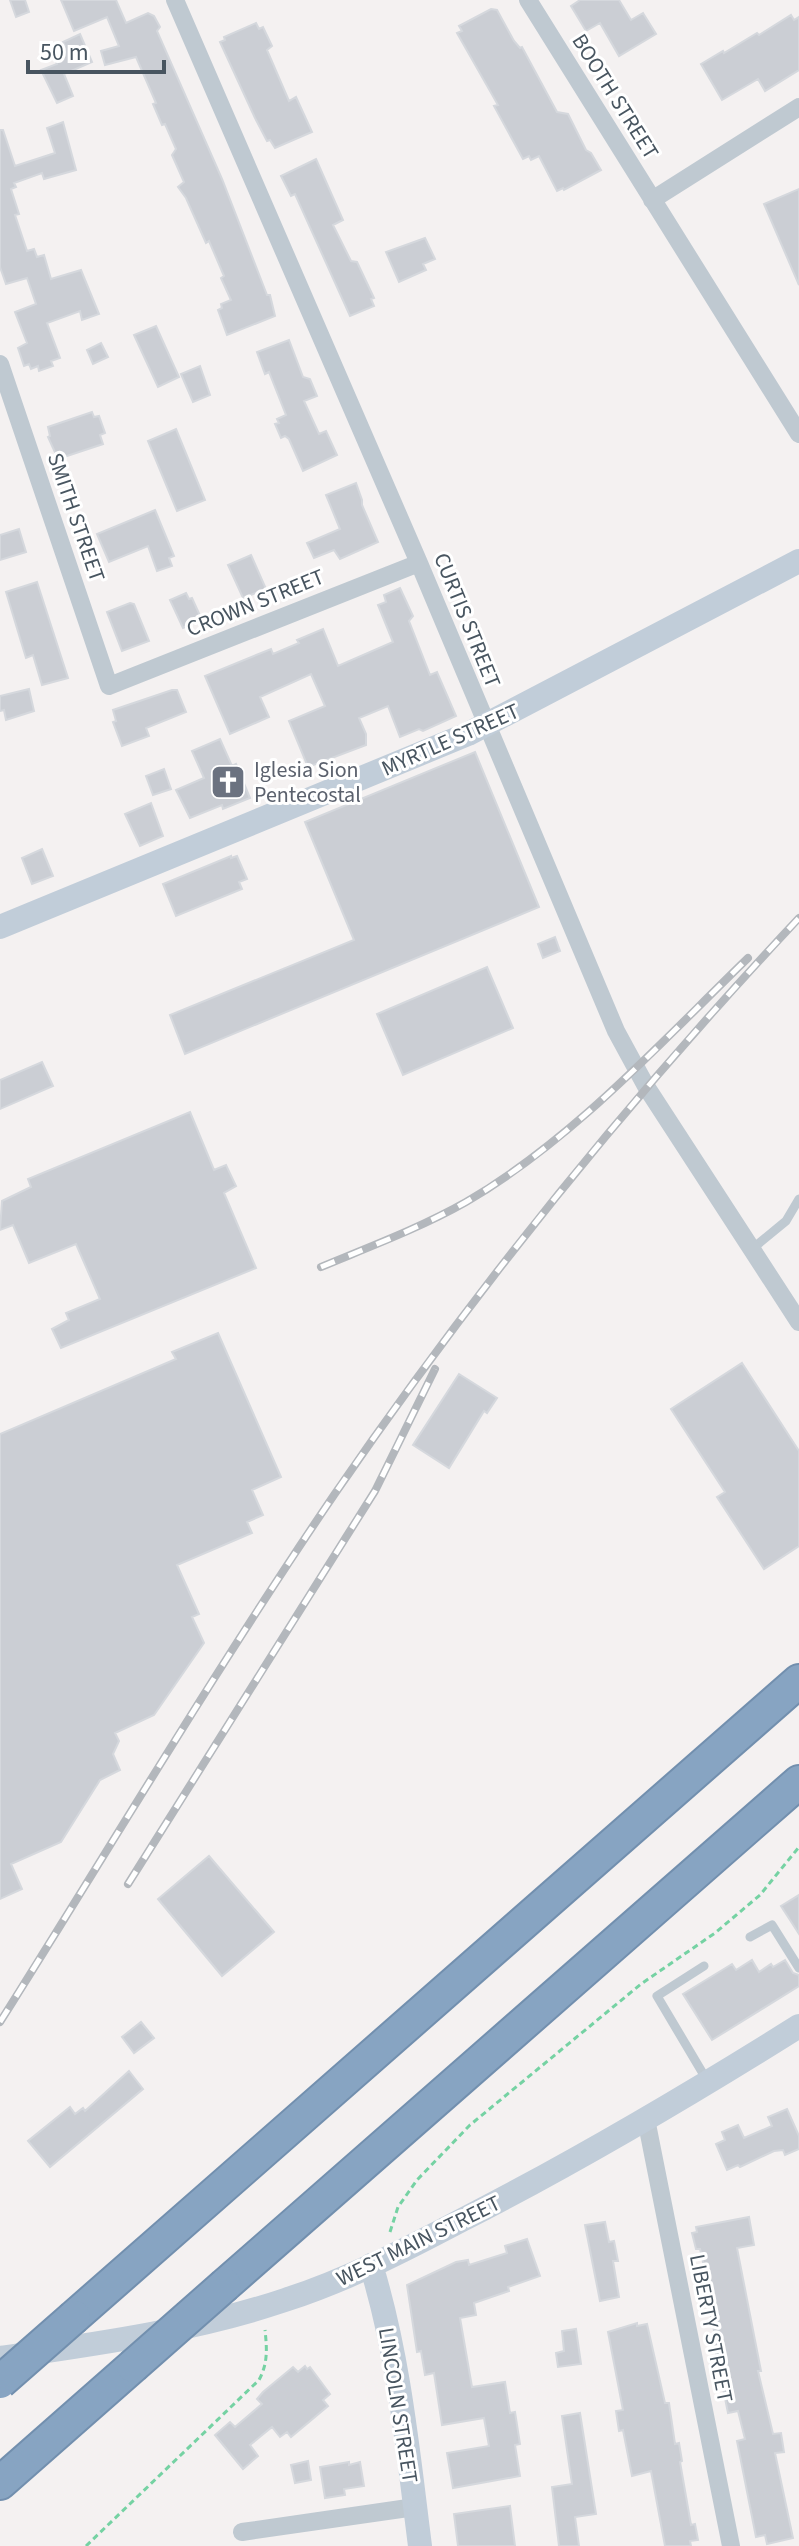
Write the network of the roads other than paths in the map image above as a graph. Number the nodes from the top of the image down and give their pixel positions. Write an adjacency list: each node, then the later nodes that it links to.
1 (175, 0): 8 (street, CURTIS STREET)
2 (528, 0): 4 (street, BOOTH STREET)
3 (799, 107): 4 (street)
4 (652, 200): 6 (street, BOOTH STREET)
5 (0, 364): 9 (street, SMITH STREET)
6 (799, 434)
7 (799, 561): 10 (street, MYRTLE STREET)
8 (419, 563): 9 (street, CROWN STREET); 10 (street, CURTIS STREET)
9 (109, 686)
10 (485, 726): 11 (street, MYRTLE STREET); 13 (street, CURTIS STREET)
11 (0, 927)
12 (799, 1199): 13 (lane)
13 (752, 1249): 14 (street, CURTIS STREET)
14 (799, 1322)
15 (799, 1681): 25 (highway, bridge)
16 (799, 1782): 26 (highway, bridge)
17 (750, 1937): 19 (lane)
18 (704, 1966): 21 (lane)
19 (799, 1968)
20 (799, 2026): 21 (street, WEST MAIN STREET)
21 (708, 2082): 22 (street, WEST MAIN STREET)
22 (646, 2119): 23 (street, WEST MAIN STREET); 30 (street, LIBERTY STREET)
23 (371, 2265): 24 (street, WEST MAIN STREET); 27 (street, LINCOLN STREET)
24 (0, 2358)
25 (0, 2382)
26 (0, 2483)
27 (415, 2507): 28 (street); 29 (street, LINCOLN STREET)
28 (242, 2532)
29 (420, 2546)
30 (731, 2546)

